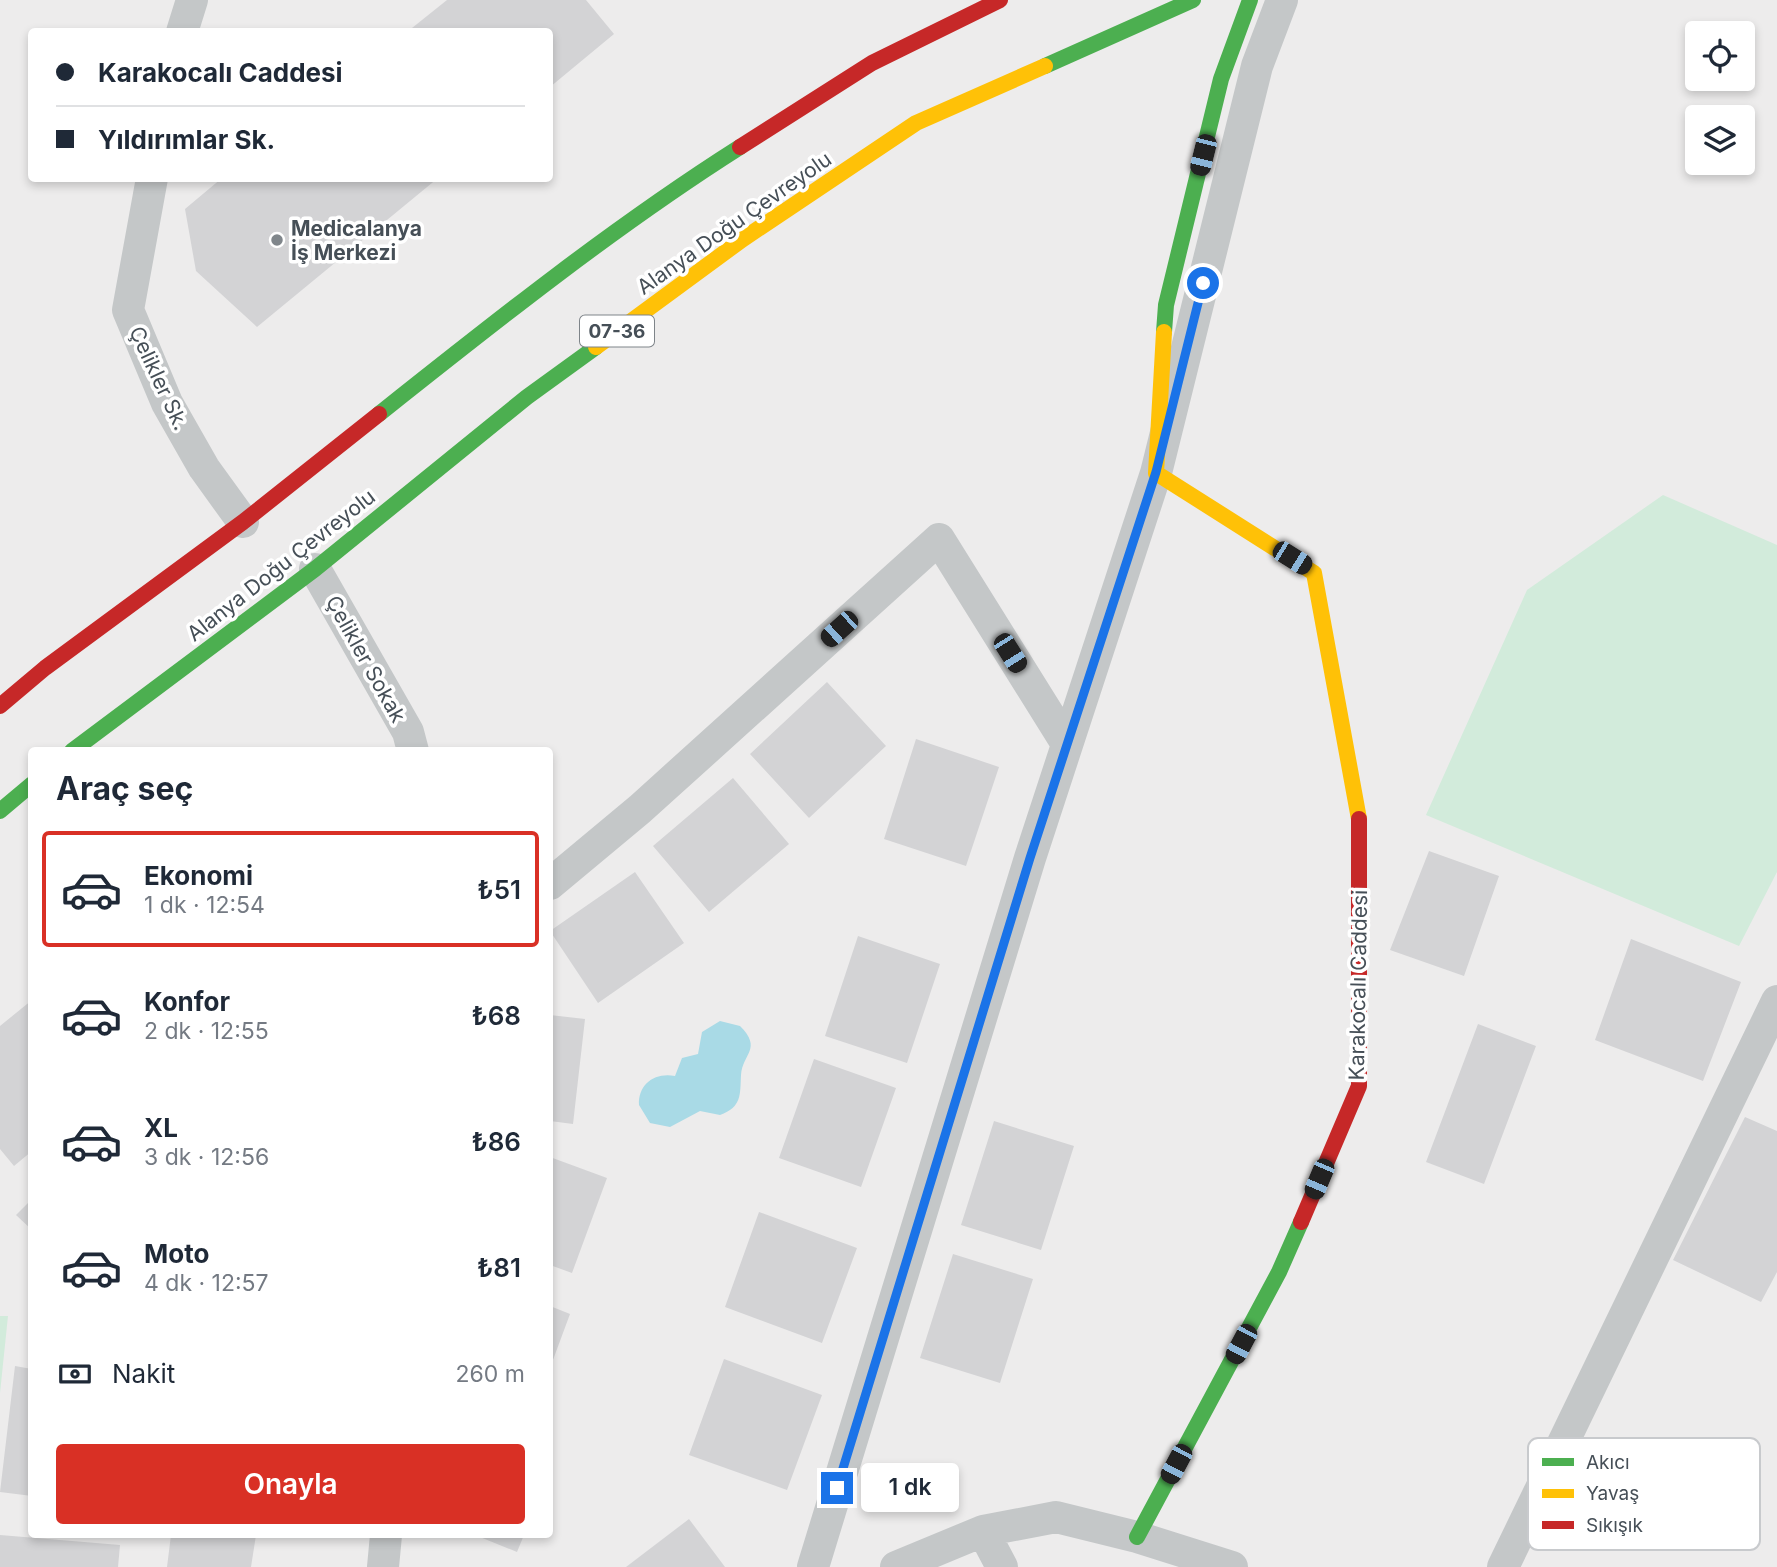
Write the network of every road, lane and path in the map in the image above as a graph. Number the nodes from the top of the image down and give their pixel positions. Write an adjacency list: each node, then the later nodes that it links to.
1 (192, 0): 6 (street)
2 (1000, 0): 9 (main road)
3 (1193, 0): 10 (main road, Alanya Doğu Çevreyolu / 07-36)
4 (1250, 0): 8 (main road)
5 (1282, 0): 8 (street)
6 (183, 28)
7 (151, 182): 9 (street, Çelikler Sk.)
8 (1156, 472): 12 (street); 22 (main road, Karakocalı Caddesi)
9 (243, 522): 11 (main road)
10 (315, 569): 13 (main road, Alanya Doğu Çevreyolu / 07-36); 14 (street, Çelikler Sokak)
11 (0, 706)
12 (1067, 744): 17 (street); 25 (street)
13 (77, 747)
14 (412, 747)
15 (28, 787): 16 (main road)
16 (0, 811)
17 (553, 882)
18 (1777, 1001): 19 (street)
19 (1565, 1438)
20 (1528, 1515): 29 (street)
21 (983, 1531): 22 (street); 26 (street); 27 (street)
22 (1137, 1537): 28 (street)
23 (386, 1538): 24 (street)
24 (383, 1567)
25 (813, 1567)
26 (897, 1567)
27 (1002, 1567)
28 (1232, 1567)
29 (1503, 1567)

